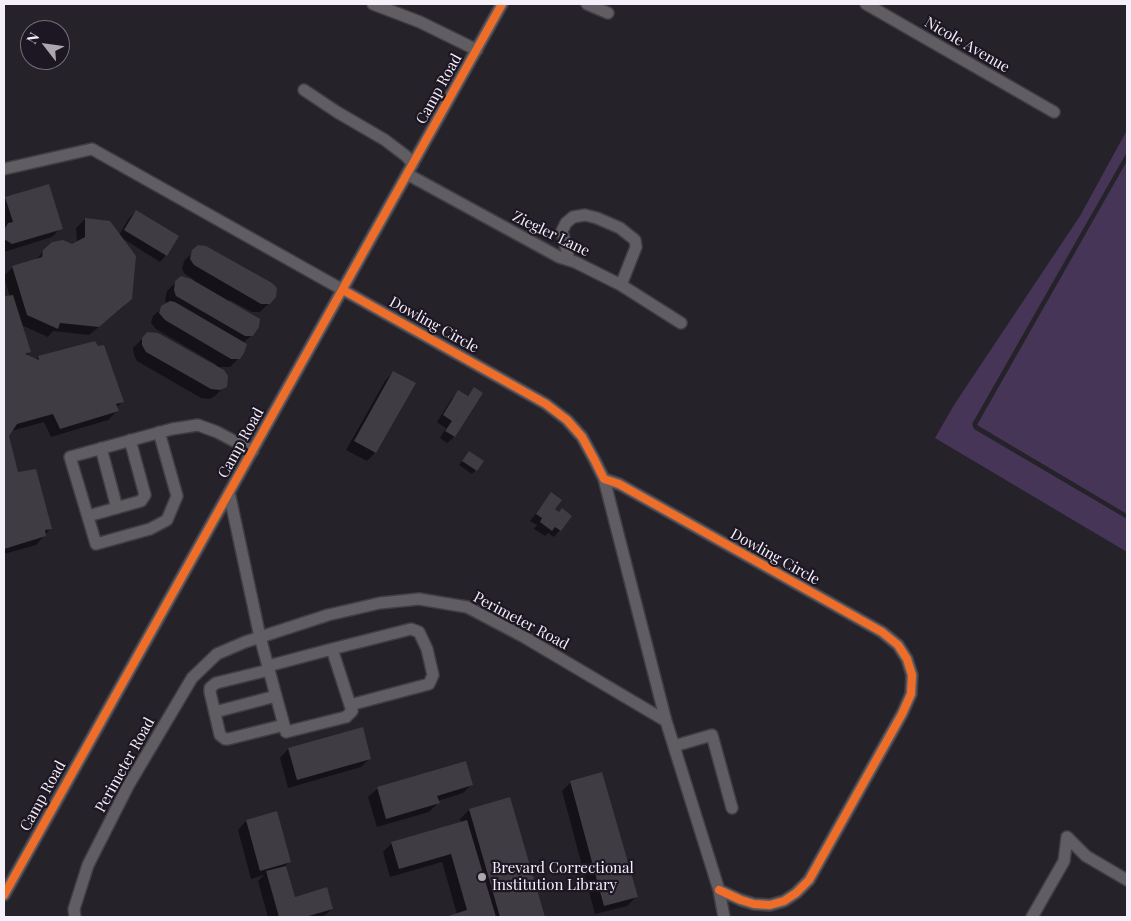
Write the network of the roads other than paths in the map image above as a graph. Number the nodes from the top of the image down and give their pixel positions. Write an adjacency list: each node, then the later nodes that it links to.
1 (373, 4): 6 (street)
2 (502, 4): 6 (street, Camp Road)
3 (587, 4): 5 (street)
4 (866, 4): 8 (street, Nicole Avenue)
5 (608, 13)
6 (477, 50): 9 (street, Camp Road)
7 (304, 90): 9 (street)
8 (1054, 112)
9 (413, 164): 11 (street, Camp Road)
10 (4, 169): 14 (street, Dowling Circle)
11 (407, 174): 12 (street, Ziegler Lane); 14 (street, Camp Road)
12 (570, 260): 13 (street, Ziegler Lane); 13 (street)
13 (621, 285): 15 (street, Ziegler Lane)
14 (343, 290): 19 (street, Camp Road); 20 (street, Dowling Circle)
15 (681, 323)
16 (159, 432): 17 (street); 19 (street); 23 (street)
17 (130, 440): 18 (street); 22 (street)
18 (101, 448): 22 (street); 23 (street)
19 (253, 451): 21 (street, Camp Road)
20 (604, 479): 30 (street); 35 (street, Dowling Circle)
21 (229, 492): 24 (street); 36 (street, Camp Road)
22 (117, 508): 23 (street)
23 (88, 516)
24 (260, 637): 26 (street); 30 (street, Perimeter Road); 37 (street, Perimeter Road)
25 (332, 650): 26 (street); 28 (street); 28 (street)
26 (269, 668): 27 (street); 29 (street)
27 (276, 696): 29 (street); 31 (street)
28 (350, 705): 31 (street)
29 (215, 712): 31 (street)
30 (666, 722): 32 (street)
31 (284, 725)
32 (674, 746): 33 (street); 35 (street)
33 (732, 808)
34 (1127, 880): 39 (street)
35 (719, 890): 38 (street)
36 (4, 895)
37 (75, 917)
38 (724, 917)
39 (1032, 917)

